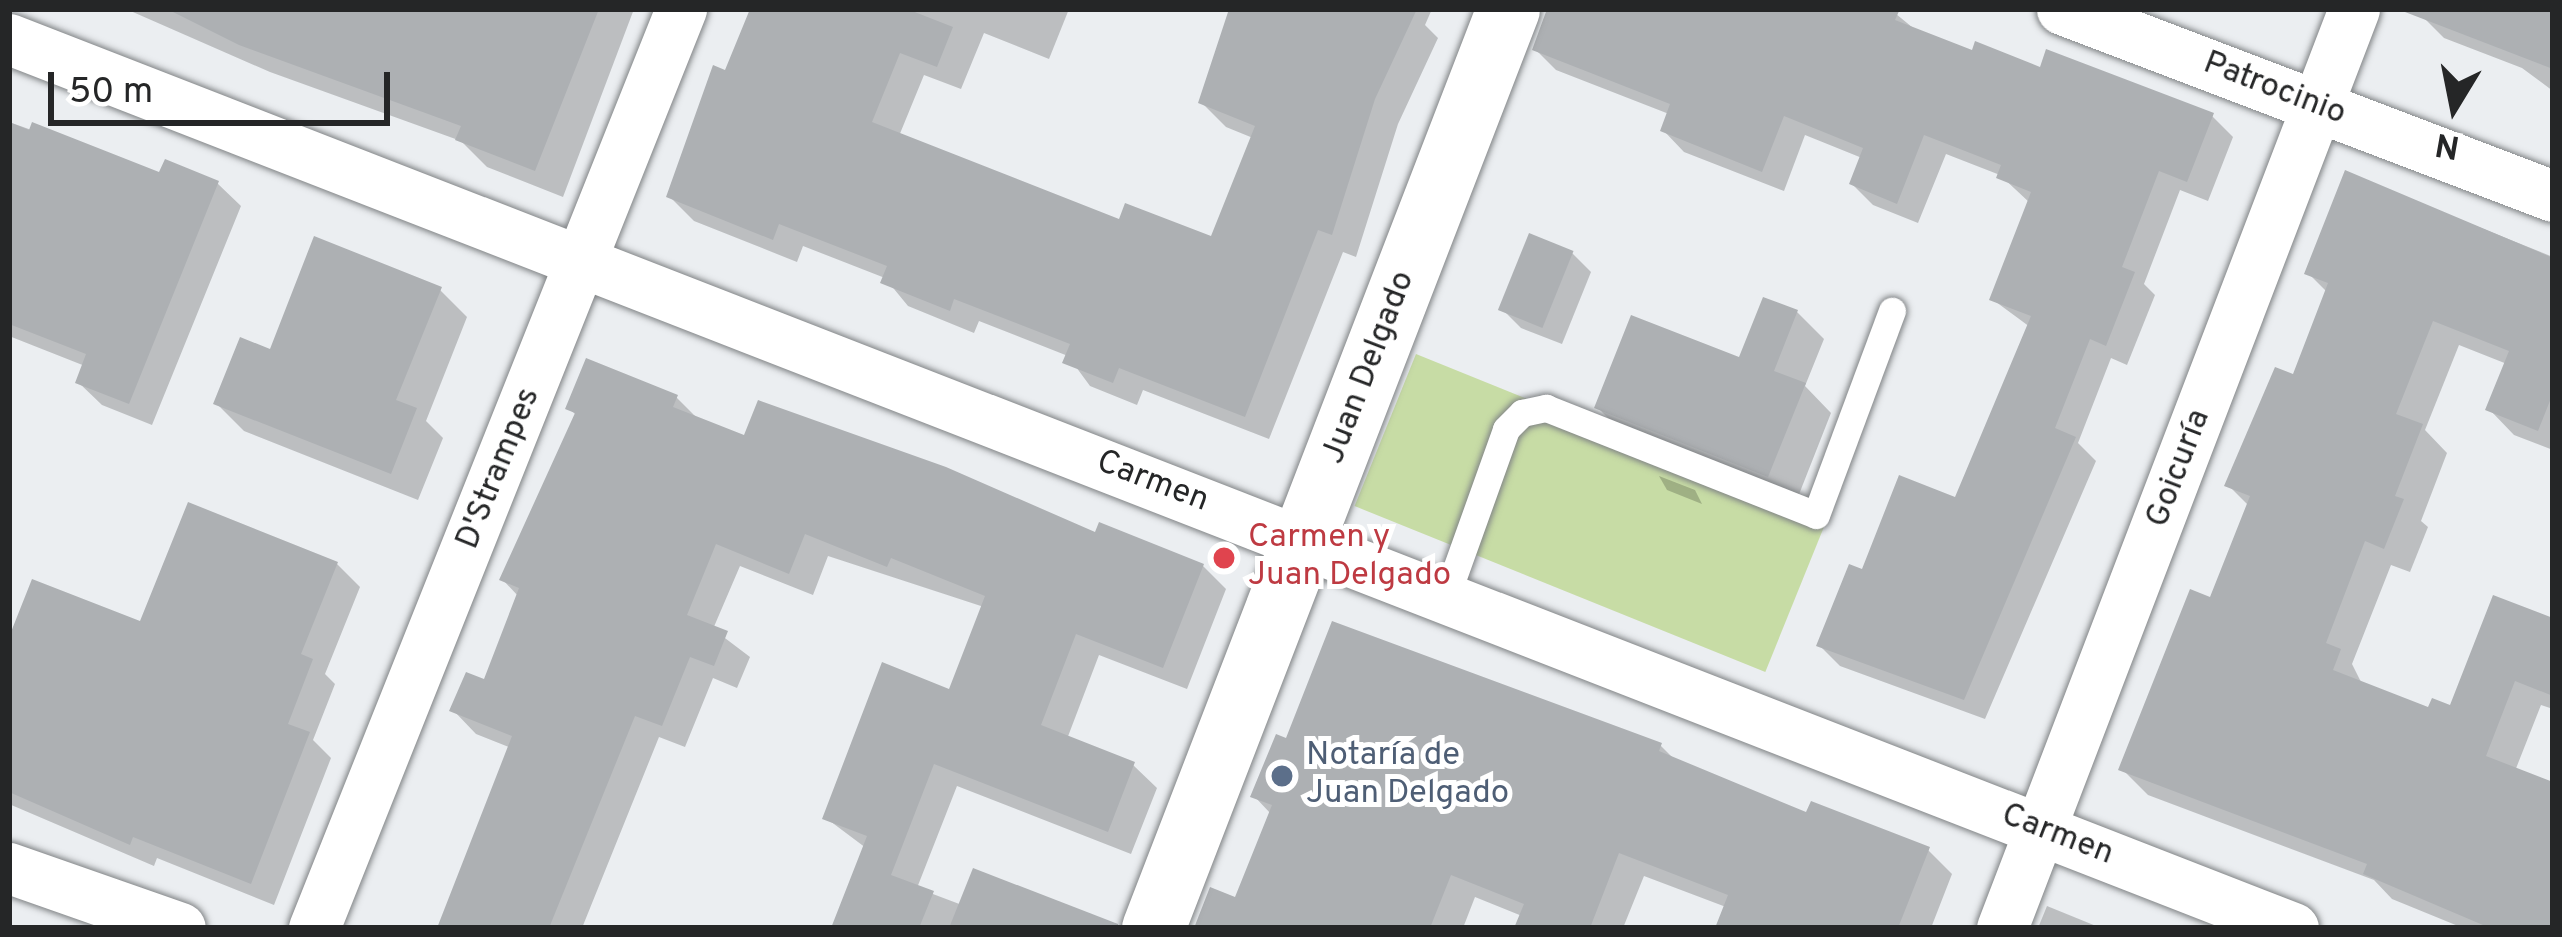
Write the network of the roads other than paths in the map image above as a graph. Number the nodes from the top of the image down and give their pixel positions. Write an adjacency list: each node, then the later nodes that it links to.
1 (682, 9): 8 (street, D'Strampes)
2 (1508, 9): 10 (street, Juan Delgado)
3 (2062, 9): 6 (street, Patrocinio)
4 (2354, 9): 6 (street, Goicuría)
5 (9, 39): 8 (street, Carmen)
6 (2318, 107): 7 (street, Patrocinio); 12 (street, Goicuría)
7 (2553, 196)
8 (584, 264): 10 (street, Carmen); 15 (street, D'Strampes)
9 (1892, 311): 11 (lane)
10 (1304, 541): 11 (street, Carmen); 16 (street, Juan Delgado)
11 (1446, 597): 12 (street, Carmen)
12 (2042, 830): 17 (street, Goicuría); 18 (street, Carmen)
13 (9, 868): 14 (street)
14 (180, 928)
15 (314, 928)
16 (1153, 928)
17 (2002, 928)
18 (2294, 928)

